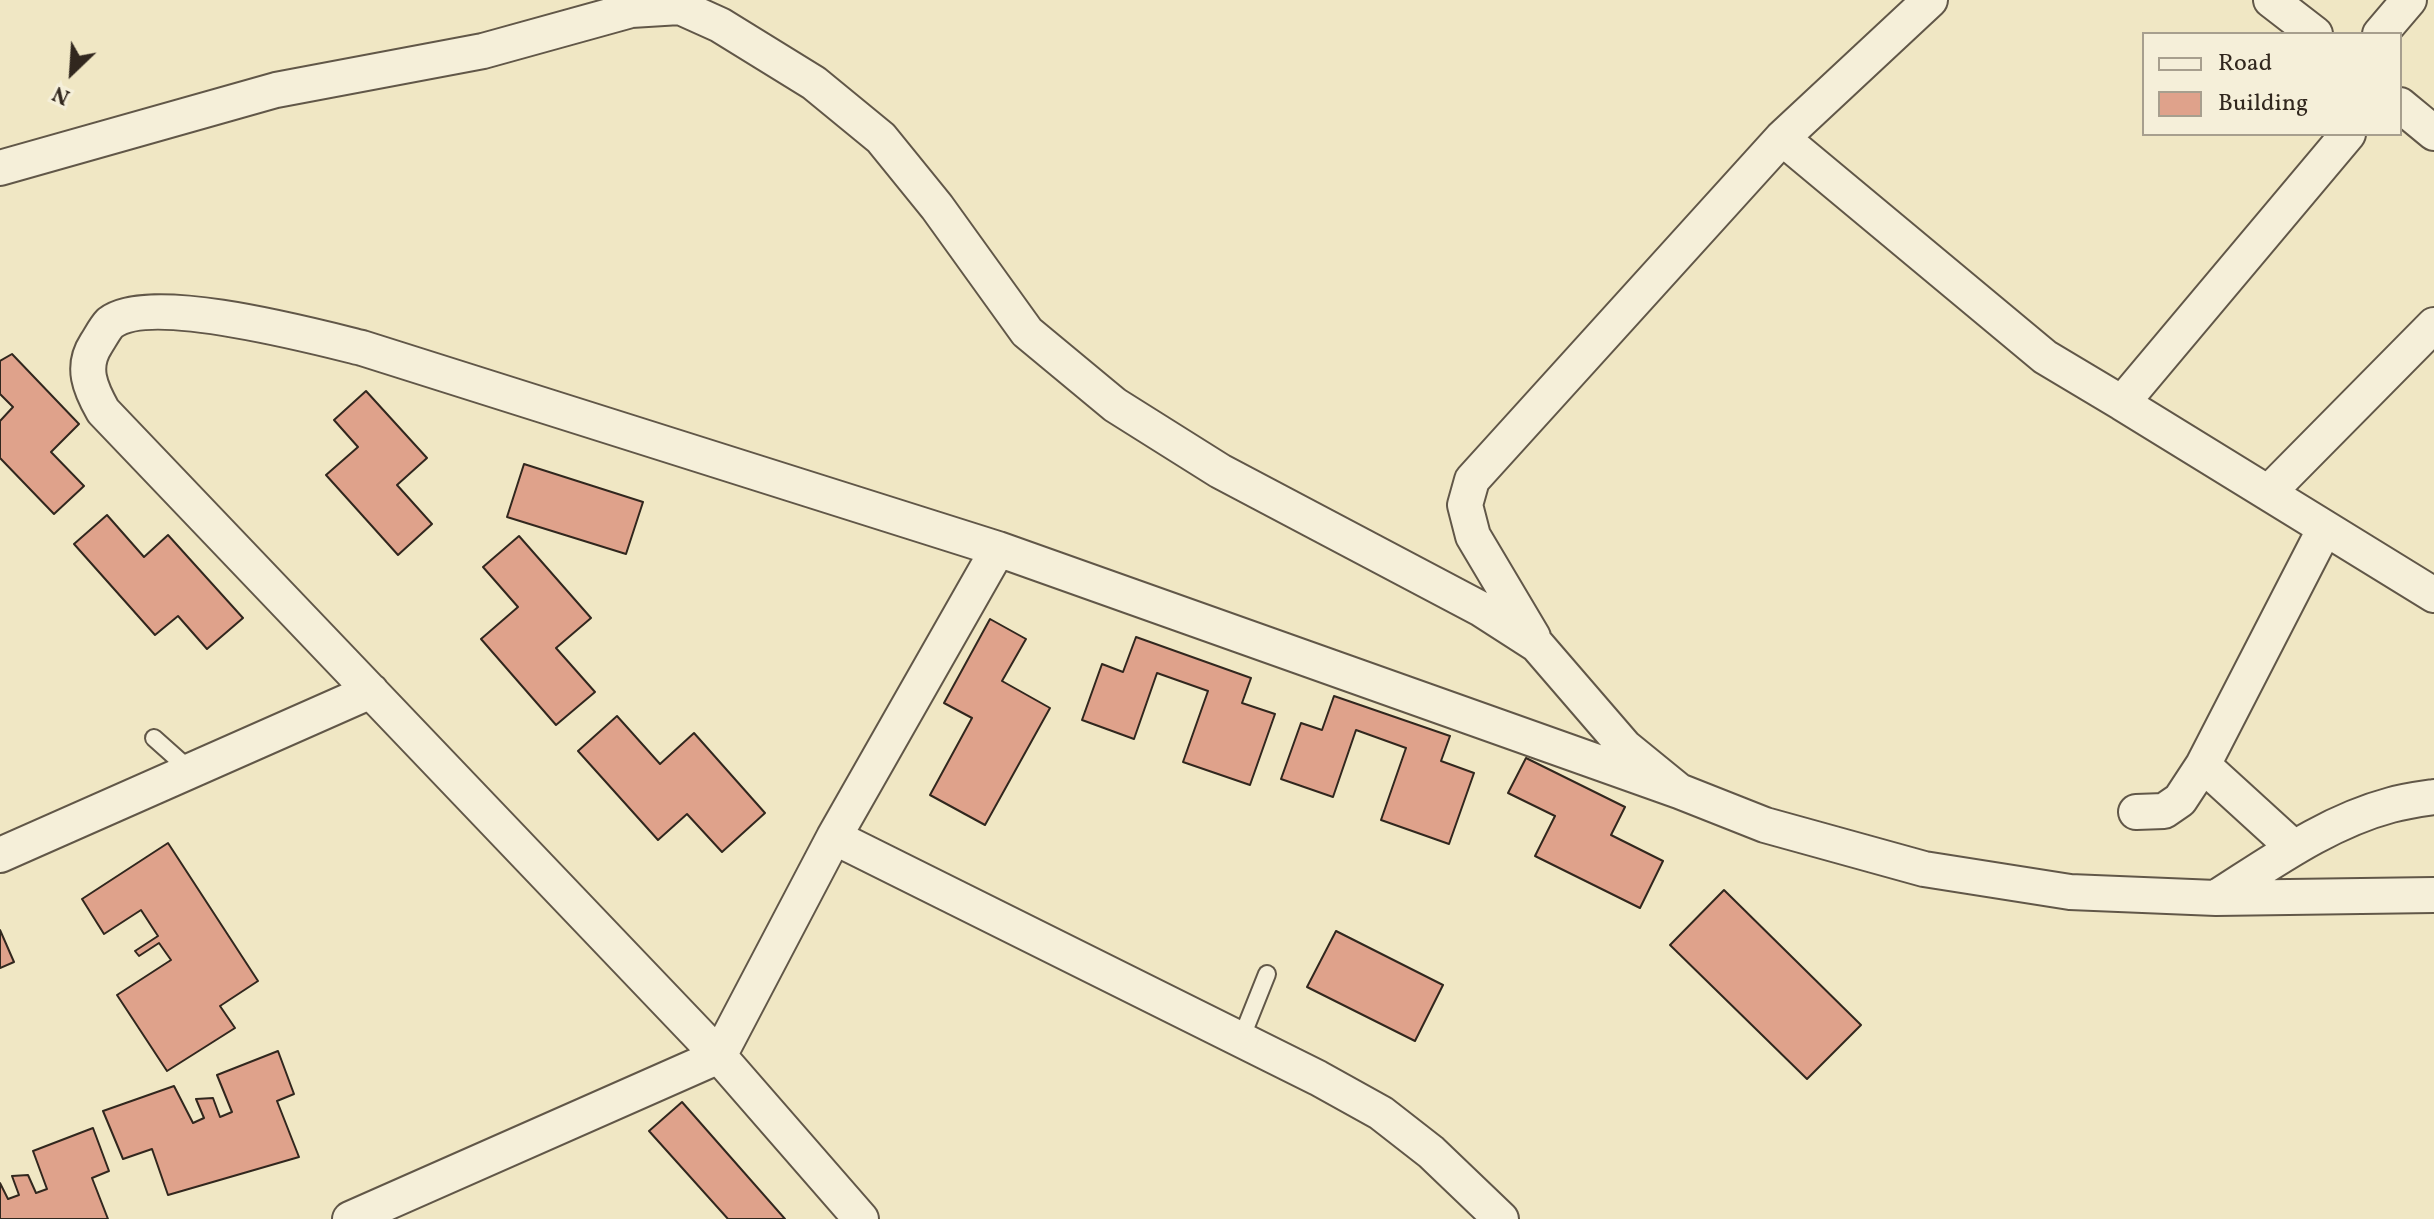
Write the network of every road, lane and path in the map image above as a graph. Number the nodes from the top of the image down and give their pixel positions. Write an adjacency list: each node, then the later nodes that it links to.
1 (1930, 0): 10 (street)
2 (2271, 0): 5 (street)
3 (2409, 0): 6 (street)
4 (675, 4): 11 (street); 18 (street)
5 (2312, 32)
6 (2382, 32)
7 (2402, 107): 8 (street)
8 (2434, 133)
9 (2346, 136): 13 (street)
10 (1782, 138): 13 (street); 18 (street)
11 (0, 168)
12 (2434, 325): 14 (street)
13 (2122, 403): 14 (street)
14 (2268, 493): 15 (street)
15 (2325, 528): 17 (street); 21 (street)
16 (998, 549): 19 (street); 23 (street); 26 (street)
17 (2434, 595)
18 (1537, 645): 23 (street)
19 (371, 691): 22 (street); 33 (street)
20 (154, 738): 22 (lane)
21 (2203, 765): 25 (street); 27 (street)
22 (191, 771): 28 (street)
23 (1679, 791): 30 (street)
24 (2434, 797): 27 (street)
25 (2136, 812)
26 (834, 837): 32 (street); 33 (street)
27 (2294, 848): 30 (street)
28 (0, 855)
29 (2434, 895): 30 (street)
30 (2216, 898)
31 (1267, 974): 32 (lane)
32 (1241, 1039): 37 (street)
33 (719, 1056): 34 (street); 36 (street)
34 (388, 1213): 35 (street)
35 (350, 1219)
36 (861, 1219)
37 (1501, 1219)

